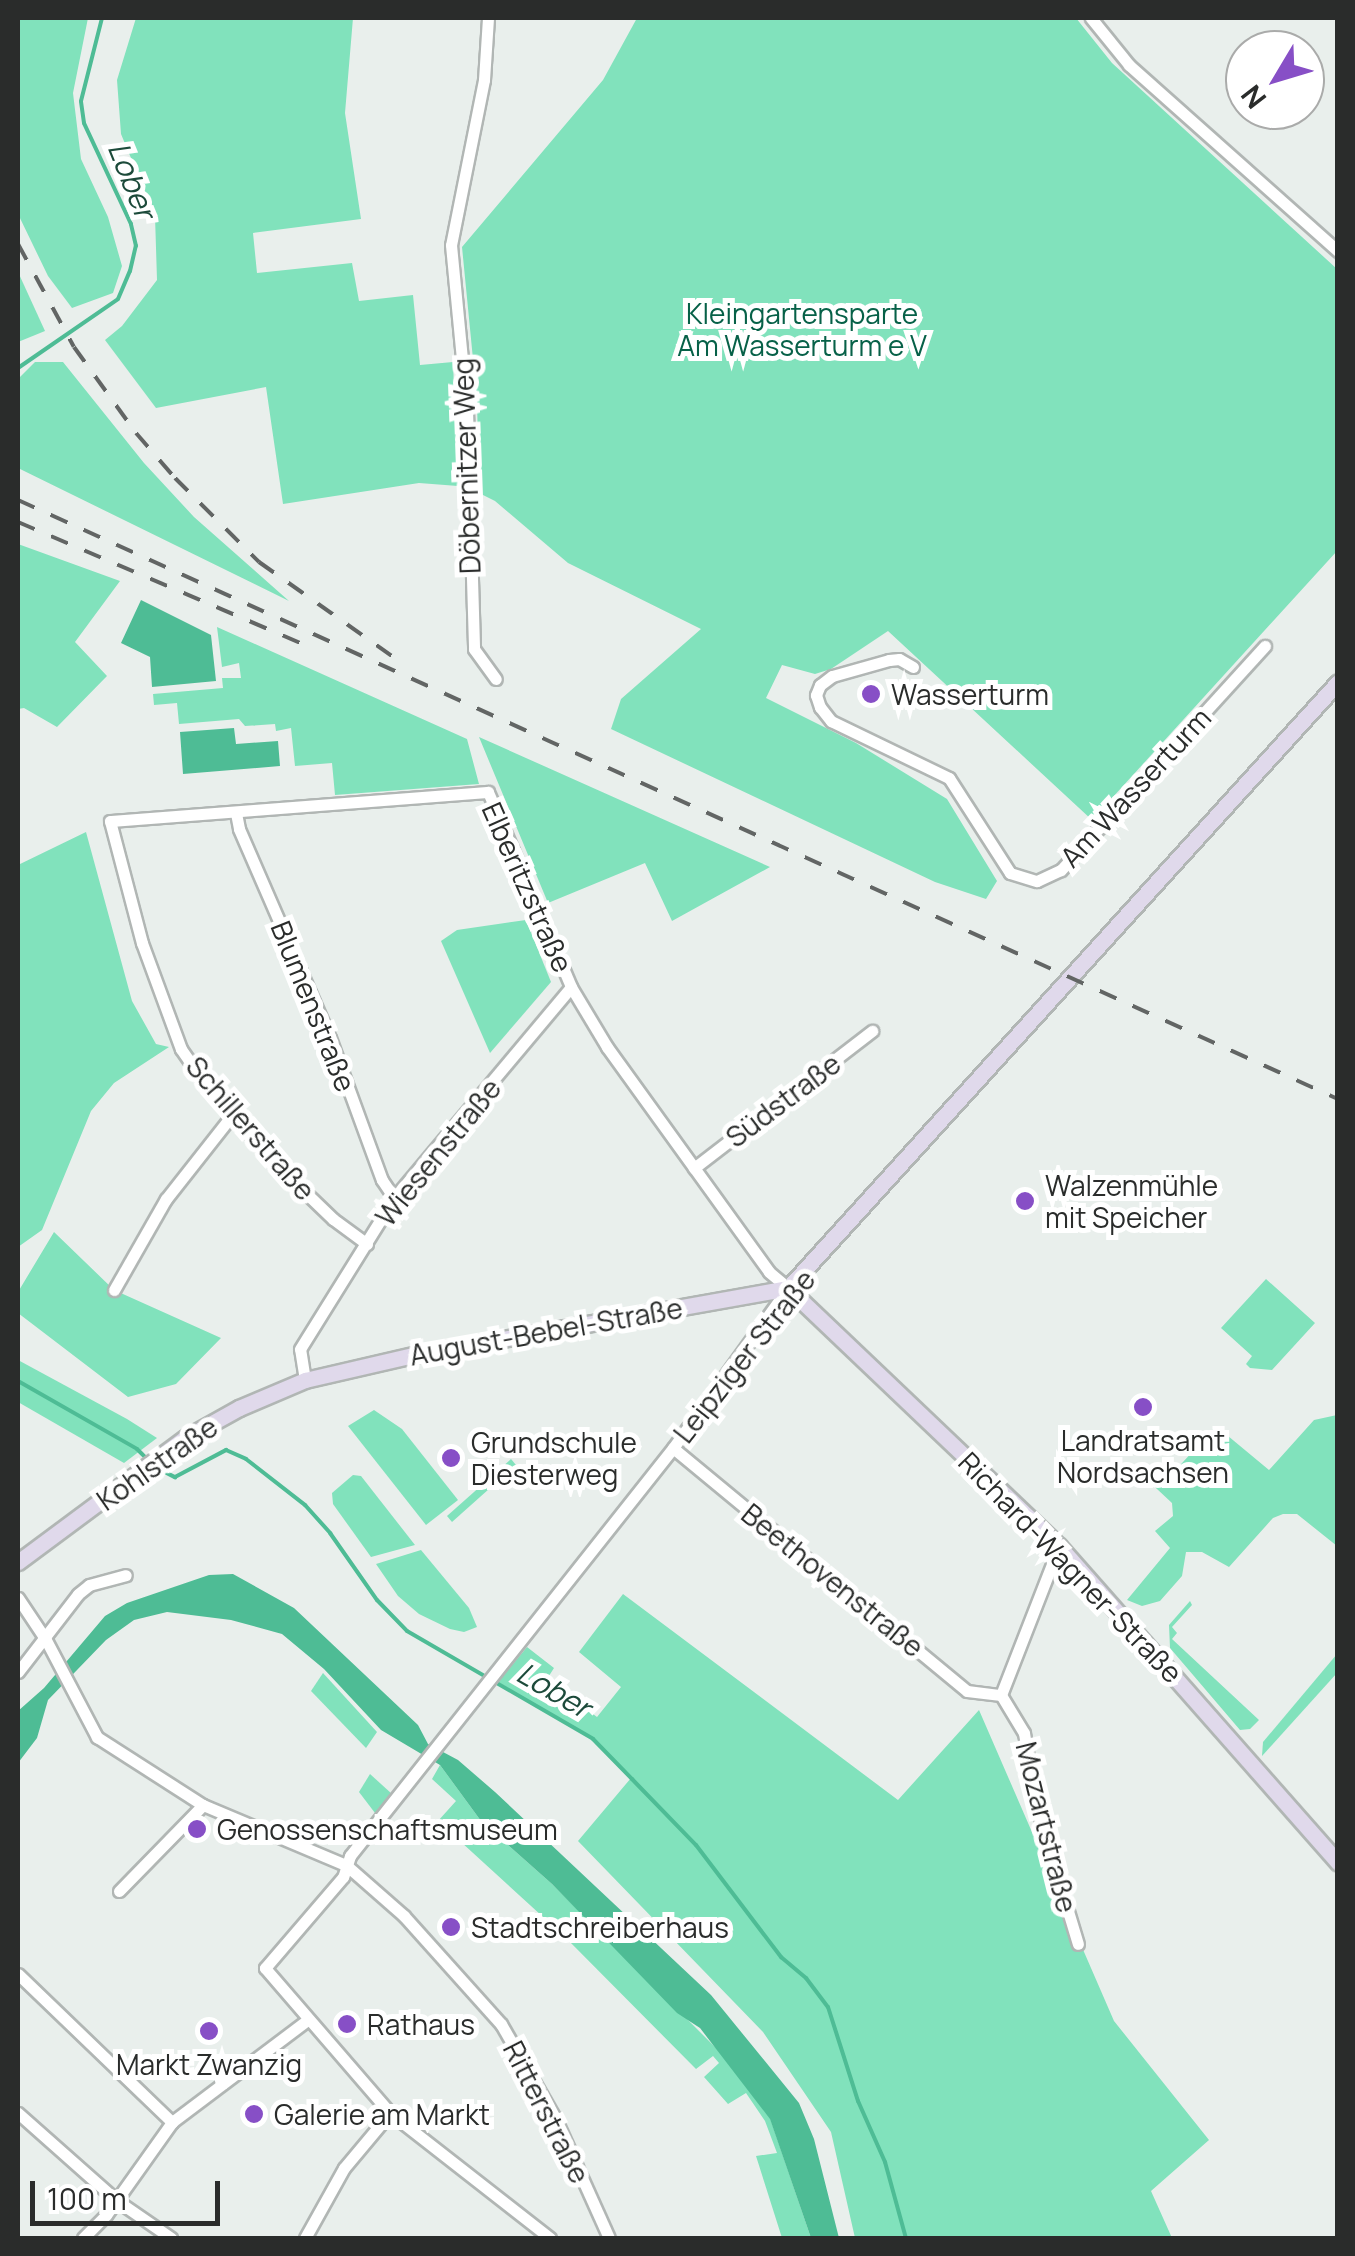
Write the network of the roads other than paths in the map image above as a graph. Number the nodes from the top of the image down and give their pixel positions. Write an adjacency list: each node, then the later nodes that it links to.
1 (488, 18): 6 (street, Döbernitzer Weg)
2 (1091, 18): 3 (street)
3 (1338, 251)
4 (1265, 646): 5 (street, Am Wasserturm)
5 (912, 667)
6 (496, 679)
7 (1338, 682): 16 (street, Leipziger Straße)
8 (236, 813): 9 (street, Elberitzstraße); 10 (street, Elberitzstraße); 14 (street, Blumenstraße)
9 (110, 821): 12 (street, Schillerstraße)
10 (571, 986): 13 (street, Elberitzstraße); 14 (street, Wiesenstraße)
11 (872, 1032): 13 (street, Südstraße)
12 (232, 1115): 15 (street, Schillerstraße); 17 (street)
13 (694, 1168): 16 (street, Elberitzstraße)
14 (394, 1198): 15 (street, Wiesenstraße)
15 (366, 1244): 18 (street, Wiesenstraße)
16 (788, 1288): 18 (street, August-Bebel-Straße); 19 (street, Leipziger Straße); 20 (street, Richard-Wagner-Straße)
17 (114, 1290)
18 (305, 1380): 21 (street, Kohlstraße)
19 (673, 1448): 26 (street, Beethovenstraße); 29 (street, Leipziger Straße)
20 (1059, 1546): 26 (street); 28 (street, Richard-Wagner-Straße)
21 (18, 1562)
22 (126, 1575): 24 (street)
23 (18, 1598): 24 (street, Ritterstraße)
24 (46, 1640): 25 (street); 27 (street, Ritterstraße)
25 (18, 1672)
26 (1001, 1695): 31 (street, Mozartstraße)
27 (203, 1804): 29 (street, Ritterstraße); 30 (street)
28 (1338, 1862)
29 (346, 1865): 33 (street, Leipziger Straße); 42 (street, Ritterstraße)
30 (119, 1891)
31 (1078, 1944)
32 (18, 1974): 36 (street)
33 (306, 2020): 35 (street); 36 (street)
34 (18, 2113): 37 (street)
35 (390, 2113): 40 (street); 41 (street)
36 (172, 2122): 37 (street)
37 (116, 2200): 38 (street); 39 (street)
38 (83, 2238)
39 (171, 2238)
40 (305, 2238)
41 (550, 2238)
42 (609, 2238)

